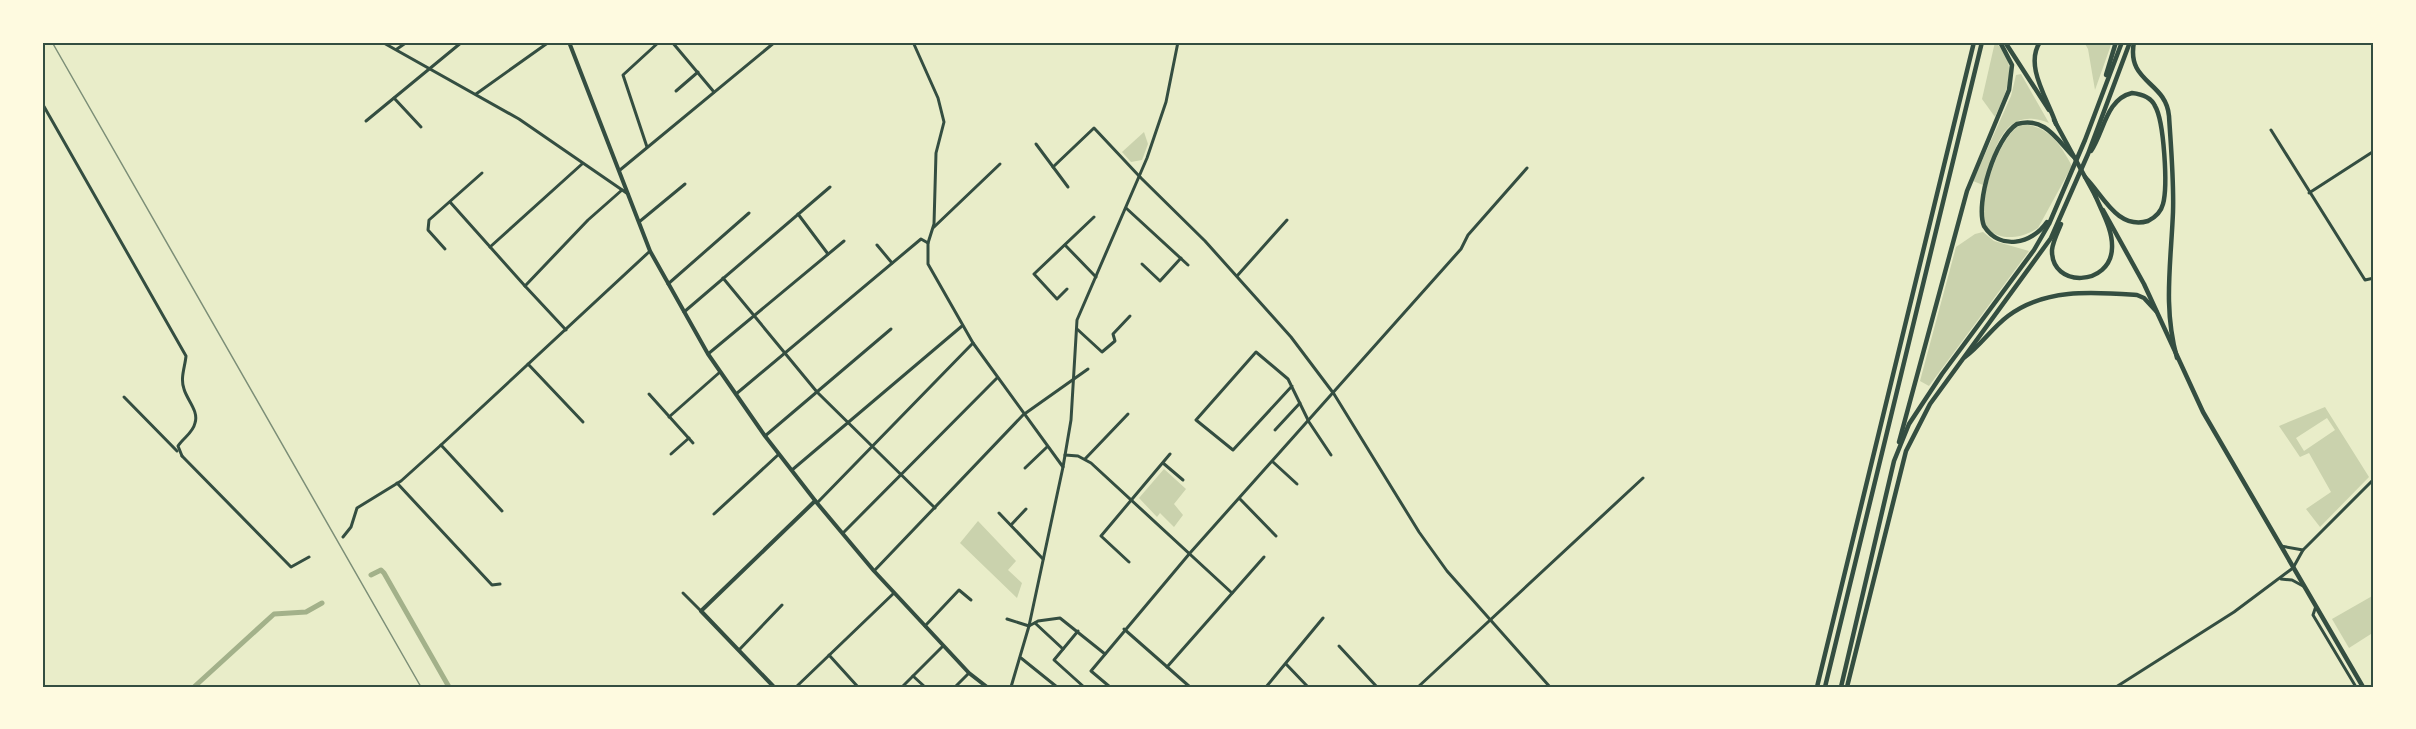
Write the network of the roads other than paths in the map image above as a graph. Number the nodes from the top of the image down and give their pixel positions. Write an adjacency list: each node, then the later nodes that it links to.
1 (382, 42): 19 (street)
2 (407, 42): 19 (street)
3 (462, 42): 20 (street)
4 (549, 42): 24 (street)
5 (569, 42): 42 (main road)
6 (659, 42): 33 (street)
7 (672, 42): 21 (street)
8 (775, 42): 23 (street)
9 (913, 42): 60 (street)
10 (1178, 42): 44 (street)
11 (1974, 42): 206 (main road)
12 (1982, 42): 207 (main road)
13 (2000, 42): 125 (main road)
14 (2005, 42): 28 (main road)
15 (2040, 42): 28 (main road)
16 (2116, 42): 31 (main road)
17 (2121, 42): 31 (main road)
18 (2132, 42): 36 (main road); 91 (main road)
19 (397, 49): 20 (street)
20 (429, 67): 24 (street); 25 (street)
21 (698, 72): 22 (street); 23 (street)
22 (676, 91)
23 (714, 92): 33 (street)
24 (476, 94): 37 (street)
25 (394, 98): 27 (street); 29 (street)
26 (42, 103): 123 (street)
27 (366, 121)
28 (2056, 124): 34 (main road)
29 (421, 127)
30 (2271, 129): 49 (street)
31 (2085, 140): 41 (main road)
32 (1036, 144): 39 (street)
33 (647, 147): 42 (street)
34 (2066, 147): 41 (main road); 52 (main road)
35 (2374, 150): 49 (street)
36 (2085, 161): 51 (main road); 52 (main road)
37 (582, 164): 48 (street); 65 (street)
38 (1000, 164): 60 (street)
39 (1053, 167): 44 (street); 46 (street)
40 (1527, 168): 101 (street)
41 (2073, 168): 125 (main road)
42 (620, 170): 50 (main road)
43 (482, 173): 53 (street)
44 (1140, 177): 54 (street); 73 (street)
45 (685, 184): 59 (street)
46 (1068, 187)
47 (830, 188): 56 (street)
48 (622, 190): 50 (street); 78 (street)
49 (2309, 192): 76 (street)
50 (628, 194): 59 (main road)
51 (2071, 195): 52 (main road); 92 (main road)
52 (2098, 196): 80 (main road)
53 (450, 202): 65 (street); 66 (street)
54 (1126, 207): 69 (street); 74 (street)
55 (749, 213): 77 (street)
56 (798, 214): 68 (street); 75 (street)
57 (1094, 218): 63 (street)
58 (1287, 220): 73 (street)
59 (639, 222): 67 (main road)
60 (934, 227): 62 (street)
61 (844, 241): 68 (street)
62 (928, 243): 70 (street); 84 (street)
63 (1065, 244): 74 (street); 79 (street)
64 (877, 245): 70 (street)
65 (489, 247): 78 (street)
66 (445, 249)
67 (650, 251): 77 (main road); 87 (street)
68 (828, 254): 82 (street)
69 (1181, 258): 71 (street); 72 (street)
70 (892, 263): 89 (street)
71 (1142, 264)
72 (1188, 265)
73 (1237, 276): 101 (street)
74 (1096, 277): 85 (street)
75 (723, 278): 81 (street); 82 (street)
76 (2374, 278)
77 (668, 284): 81 (main road)
78 (525, 286): 87 (street)
79 (1067, 289)
80 (2156, 311): 91 (main road); 92 (main road)
81 (684, 312): 90 (main road)
82 (754, 315): 89 (street); 90 (street)
83 (1130, 316): 85 (street)
84 (962, 326): 88 (street); 110 (street)
85 (1076, 328): 97 (street)
86 (891, 329): 99 (street)
87 (566, 330): 93 (street)
88 (973, 344): 96 (street); 116 (street)
89 (784, 353): 99 (street); 102 (street)
90 (708, 354): 95 (main road)
91 (2176, 358): 149 (main road)
92 (1960, 360): 209 (main road)
93 (528, 364): 108 (street); 115 (street)
94 (1088, 369): 97 (street)
95 (720, 372): 102 (main road); 107 (street)
96 (997, 378): 106 (street); 131 (street)
97 (1074, 380): 106 (street); 121 (street)
98 (1292, 386): 98 (street); 104 (street)
99 (817, 392): 110 (street); 112 (street)
100 (649, 394): 107 (street)
101 (1334, 394): 109 (street); 170 (street)
102 (735, 395): 112 (main road)
103 (124, 397): 123 (street)
104 (1300, 403): 109 (street); 111 (street)
105 (1128, 414): 124 (street)
106 (1023, 415): 117 (street); 140 (street)
107 (669, 417): 113 (street)
108 (583, 422)
109 (1309, 422): 122 (street); 126 (street)
110 (848, 423): 116 (street); 130 (street)
111 (1275, 430)
112 (765, 436): 119 (main road)
113 (689, 438): 114 (street); 118 (street)
114 (693, 442)
115 (441, 445): 135 (street); 142 (street)
116 (871, 447): 131 (street); 139 (street)
117 (1047, 447): 128 (street); 129 (street)
118 (671, 454)
119 (779, 454): 130 (main road); 144 (street)
120 (1170, 454): 127 (street)
121 (1065, 455): 124 (street); 128 (street)
122 (1331, 455)
123 (182, 456): 153 (street)
124 (1085, 459): 138 (street)
125 (1894, 461): 208 (main road)
126 (1273, 462): 136 (street); 137 (street)
127 (1163, 463): 134 (street); 138 (street)
128 (1063, 467): 154 (street)
129 (1025, 468)
130 (792, 470): 139 (main road)
131 (901, 474): 140 (street); 146 (street)
132 (1643, 478): 170 (street)
133 (2374, 479): 150 (street)
134 (1183, 480)
135 (397, 483): 148 (street); 159 (street)
136 (1297, 484)
137 (1240, 499): 147 (street); 151 (street)
138 (1131, 500): 151 (street); 155 (street)
139 (816, 502): 146 (main road); 167 (main road)
140 (935, 508): 157 (street)
141 (1026, 509): 145 (street)
142 (502, 511)
143 (999, 513): 145 (street)
144 (714, 514)
145 (1011, 525): 154 (street)
146 (843, 533): 157 (main road)
147 (1276, 536)
148 (343, 537)
149 (2280, 546): 150 (street); 156 (main road)
150 (2303, 550): 156 (street)
151 (1190, 554): 163 (street); 176 (street)
152 (1264, 556): 163 (street)
153 (309, 557)
154 (1043, 559): 175 (street)
155 (1129, 562)
156 (2293, 568): 158 (street); 160 (main road)
157 (874, 571): 162 (main road)
158 (2279, 579): 160 (street); 210 (street)
159 (500, 584)
160 (2304, 586): 166 (main road)
161 (683, 593): 167 (street)
162 (894, 593): 174 (main road); 183 (street)
163 (1232, 593): 186 (street)
164 (971, 600): 174 (street)
165 (782, 605): 181 (street)
166 (2316, 606): 171 (main road); 173 (street)
167 (701, 611): 181 (main road)
168 (1323, 618): 185 (street)
169 (1007, 619): 175 (street)
170 (1490, 619): 204 (street); 205 (street)
171 (2325, 621): 173 (street); 212 (main road)
172 (1035, 623): 175 (street); 177 (street); 180 (street)
173 (2319, 625): 211 (street)
174 (925, 626): 178 (main road)
175 (1029, 626): 184 (street)
176 (1124, 629): 182 (street); 186 (street)
177 (1078, 631): 180 (street); 182 (street)
178 (944, 646): 187 (main road); 188 (street)
179 (1339, 646): 203 (street)
180 (1064, 649): 198 (street)
181 (739, 650): 189 (main road)
182 (1105, 654): 199 (street)
183 (829, 655): 190 (street); 191 (street)
184 (1021, 658): 196 (street); 197 (street)
185 (1286, 664): 201 (street); 202 (street)
186 (1167, 667): 200 (street)
187 (969, 673): 194 (street); 195 (main road)
188 (913, 676): 192 (street); 193 (street)
189 (774, 687)
190 (796, 687)
191 (858, 687)
192 (902, 687)
193 (925, 687)
194 (955, 687)
195 (987, 687)
196 (1011, 687)
197 (1057, 687)
198 (1084, 687)
199 (1110, 687)
200 (1190, 687)
201 (1266, 687)
202 (1308, 687)
203 (1377, 687)
204 (1418, 687)
205 (1550, 687)
206 (1816, 687)
207 (1825, 687)
208 (1841, 687)
209 (1847, 687)
210 (2116, 687)
211 (2356, 687)
212 (2364, 687)

